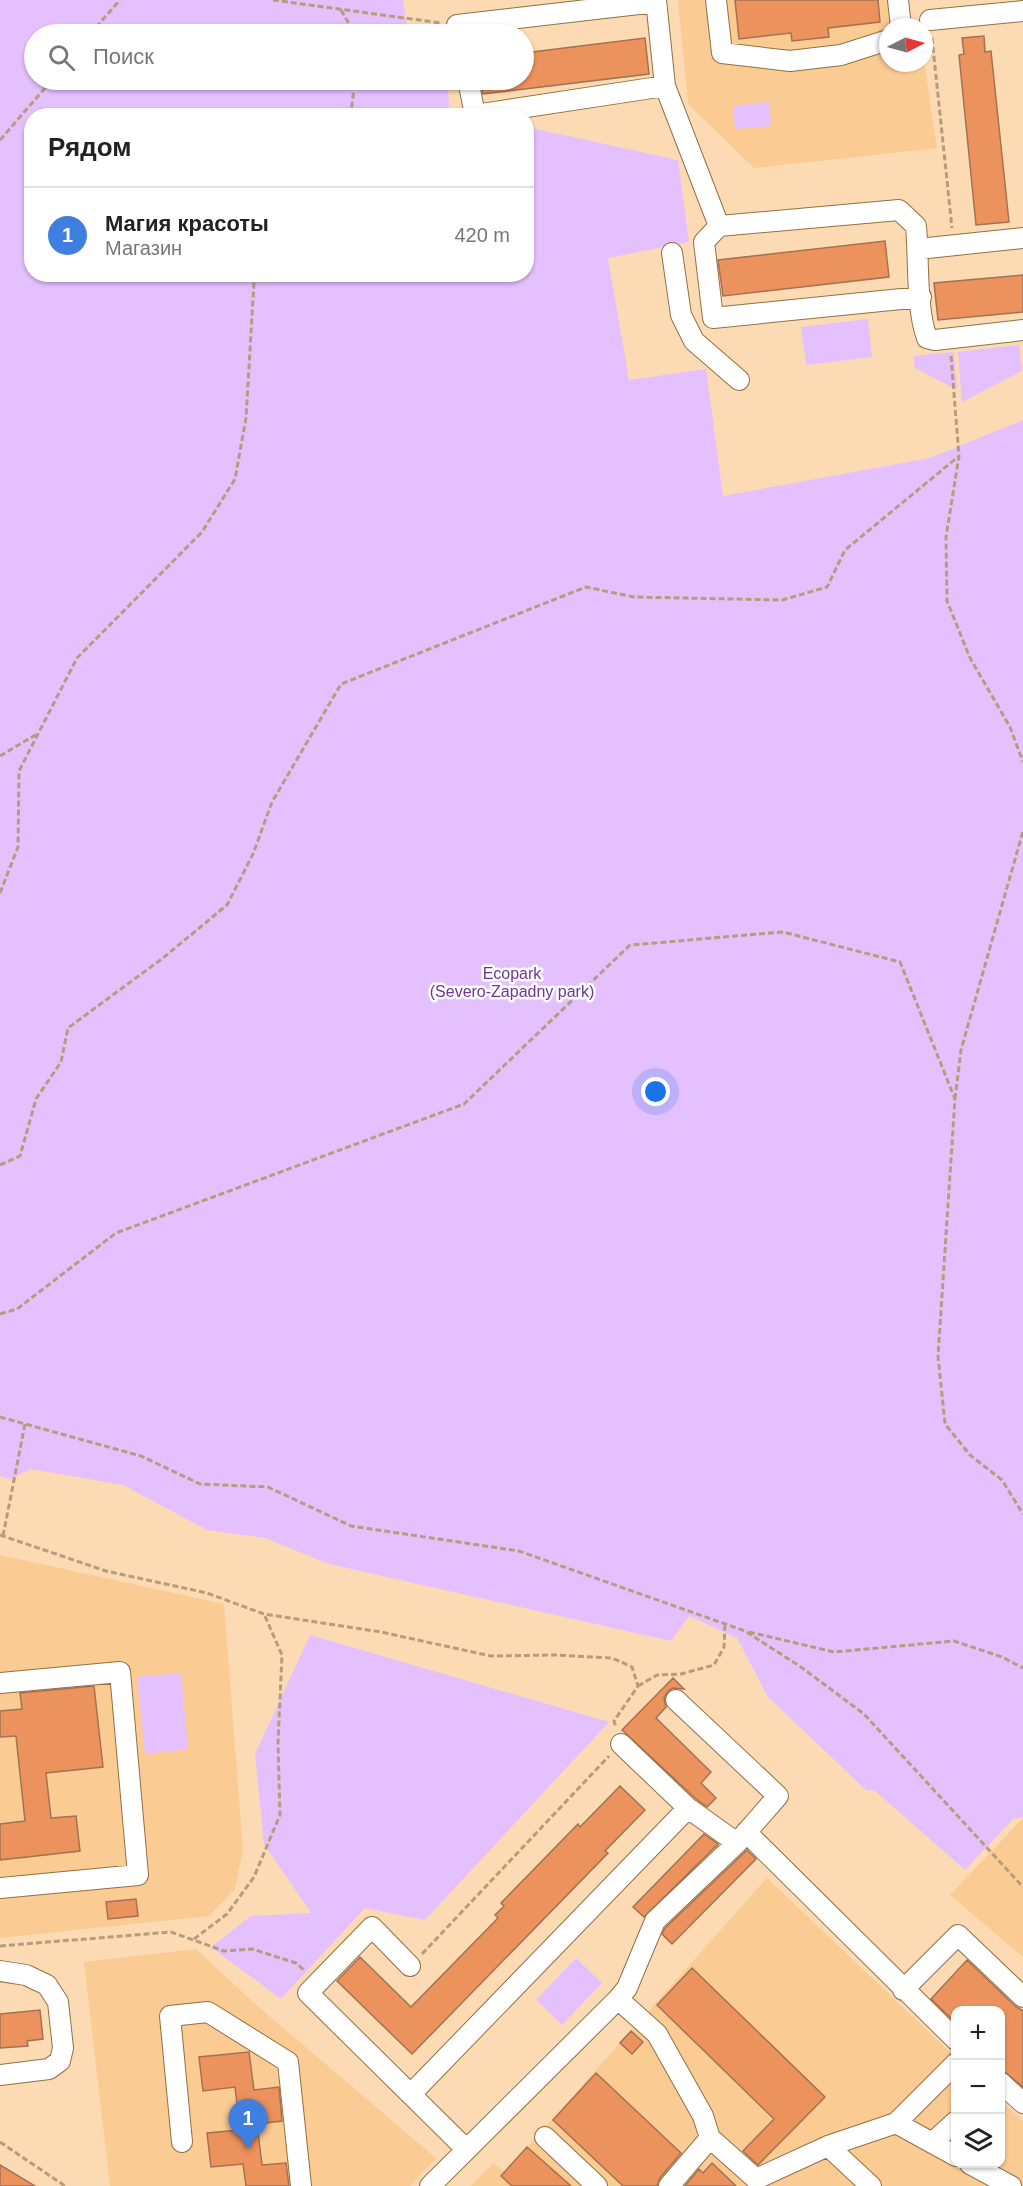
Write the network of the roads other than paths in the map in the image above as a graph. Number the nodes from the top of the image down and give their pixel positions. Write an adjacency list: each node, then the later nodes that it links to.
1 (716, 0): 8 (lane)
2 (898, 0): 5 (lane)
3 (656, 1): 7 (lane); 9 (lane)
4 (1023, 14): 6 (lane)
5 (900, 18)
6 (933, 20)
7 (499, 24)
8 (879, 43)
9 (665, 86): 12 (lane); 13 (lane)
10 (470, 90): 11 (lane)
11 (474, 108)
12 (522, 108)
13 (718, 226): 15 (lane); 18 (lane)
14 (1023, 238): 15 (lane)
15 (918, 249): 17 (lane)
16 (672, 253): 20 (lane)
17 (921, 297): 18 (lane); 19 (lane)
18 (712, 318): 20 (lane)
19 (1023, 330)
20 (694, 341): 21 (lane)
21 (740, 380)
22 (0, 1683): 27 (lane)
23 (676, 1700): 26 (lane)
24 (621, 1744): 25 (lane)
25 (688, 1808): 26 (lane); 37 (lane)
26 (742, 1838): 30 (lane); 32 (lane)
27 (0, 1888)
28 (410, 1966): 37 (lane)
29 (0, 1971): 35 (lane)
30 (903, 1990): 31 (lane); 33 (lane)
31 (1023, 1997)
32 (618, 2000): 42 (lane); 46 (lane)
33 (951, 2035)
34 (951, 2068): 39 (lane)
35 (0, 2075)
36 (1005, 2087): 38 (lane)
37 (411, 2094): 46 (lane)
38 (1023, 2103)
39 (896, 2123): 44 (lane); 45 (lane)
40 (951, 2126): 44 (lane)
41 (545, 2137): 51 (lane)
42 (710, 2138): 45 (lane); 52 (lane)
43 (182, 2142): 49 (lane)
44 (932, 2143): 47 (lane)
45 (828, 2146): 53 (lane)
46 (466, 2150): 50 (lane)
47 (951, 2153)
48 (979, 2168): 54 (lane)
49 (301, 2186)
50 (430, 2186)
51 (597, 2186)
52 (669, 2186)
53 (871, 2186)
54 (1011, 2186)

